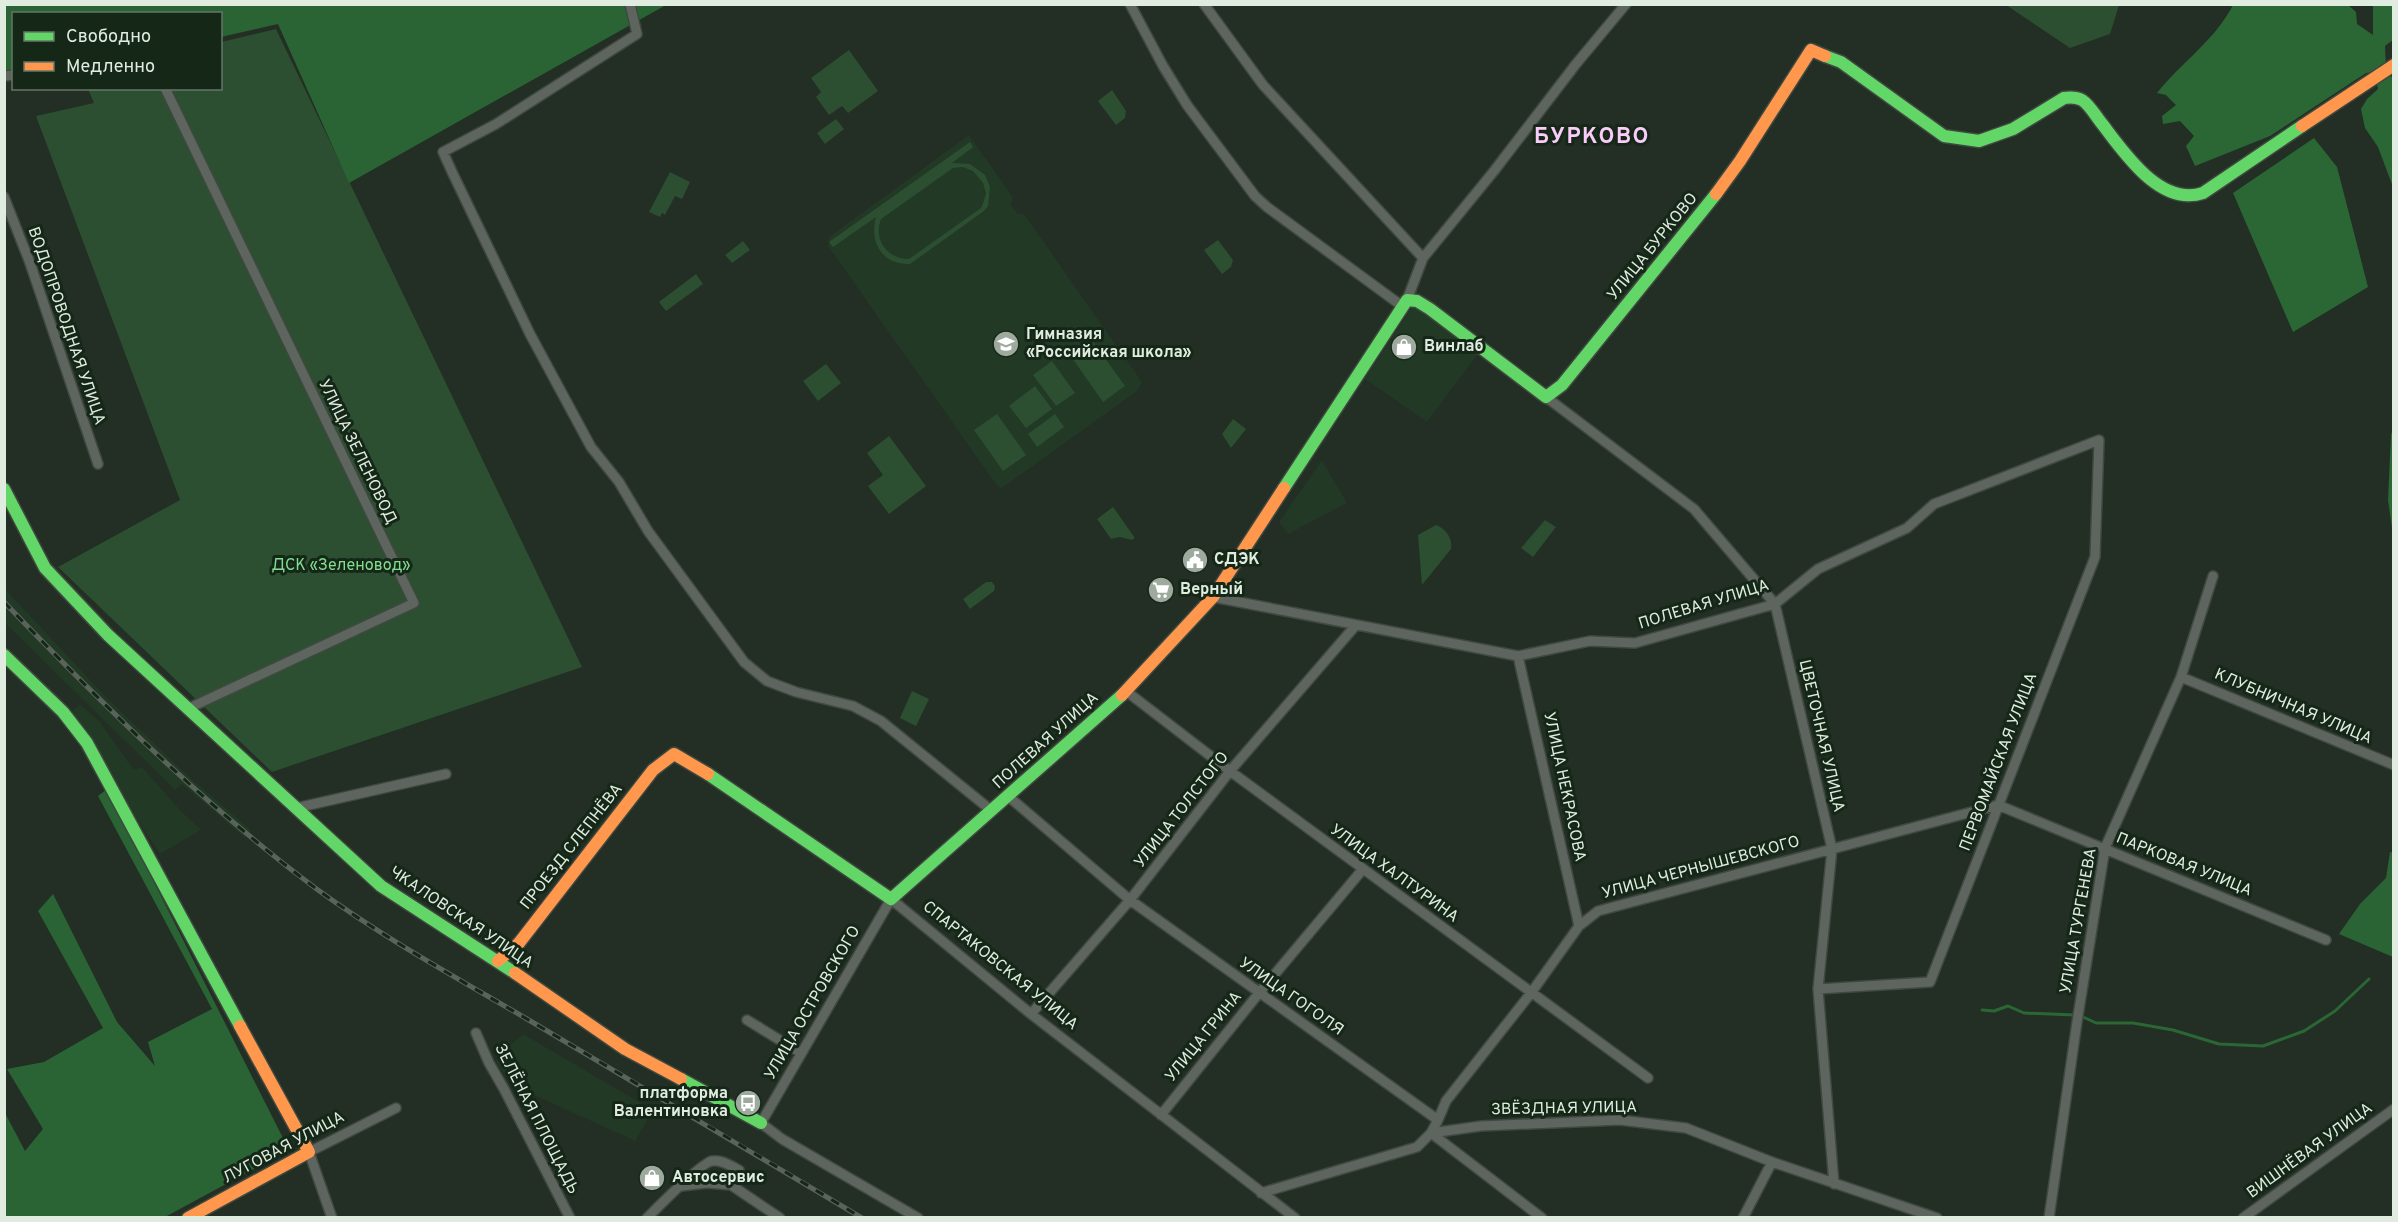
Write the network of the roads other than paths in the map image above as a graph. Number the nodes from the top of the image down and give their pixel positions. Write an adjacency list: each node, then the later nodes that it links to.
1 (630, 4): 30 (street)
2 (1130, 4): 9 (street)
3 (1204, 4): 8 (street)
4 (1626, 4): 8 (street)
5 (2393, 65): 10 (street, УЛИЦА БУРКОВО)
6 (166, 90): 22 (street, УЛИЦА ЗЕЛЕНОВОД)
7 (4, 197): 12 (street, ВОДОПРОВОДНАЯ УЛИЦА)
8 (1424, 258): 9 (street)
9 (1404, 303): 10 (street); 15 (street, ПОЛЕВАЯ УЛИЦА)
10 (1546, 397): 16 (street, ЦВЕТОЧНАЯ УЛИЦА)
11 (2098, 440): 16 (street, ПОЛЕВАЯ УЛИЦА); 28 (street, ПЕРВОМАЙСКАЯ УЛИЦА)
12 (98, 464)
13 (4, 489): 22 (street, ЧКАЛОВСКАЯ УЛИЦА)
14 (2213, 576): 20 (street, УЛИЦА ТУРГЕНЕВА)
15 (1213, 597): 17 (street, ПОЛЕВАЯ УЛИЦА); 21 (street, ПОЛЕВАЯ УЛИЦА)
16 (1774, 604): 19 (street, ПОЛЕВАЯ УЛИЦА); 32 (street, ЦВЕТОЧНАЯ УЛИЦА)
17 (1356, 625): 19 (street, ПОЛЕВАЯ УЛИЦА); 25 (street, УЛИЦА ТОЛСТОГО)
18 (4, 655): 53 (street)
19 (1518, 656): 36 (street, УЛИЦА НЕКРАСОВА)
20 (2181, 677): 24 (street, КЛУБНИЧНАЯ УЛИЦА); 31 (street, УЛИЦА ТУРГЕНЕВА)
21 (1126, 691): 25 (street, УЛИЦА ХАЛТУРИНА); 27 (street, ПОЛЕВАЯ УЛИЦА)
22 (187, 709): 29 (street, ЧКАЛОВСКАЯ УЛИЦА)
23 (674, 754): 34 (street, СПАРТАКОВСКАЯ УЛИЦА); 38 (street, ПРОЕЗД СЛЕПНЁВА)
24 (2394, 765)
25 (1230, 771): 33 (street, УЛИЦА ХАЛТУРИНА); 35 (street, УЛИЦА ТОЛСТОГО)
26 (447, 774): 29 (street)
27 (1009, 797): 30 (street, ПОЛЕВАЯ УЛИЦА); 35 (street, УЛИЦА ГОГОЛЯ)
28 (1998, 805): 31 (street, ПАРКОВАЯ УЛИЦА); 32 (street, УЛИЦА ЧЕРНЫШЕВСКОГО); 39 (street, ПЕРВОМАЙСКАЯ УЛИЦА)
29 (296, 808): 38 (street, ЧКАЛОВСКАЯ УЛИЦА)
30 (992, 811): 34 (street, ПОЛЕВАЯ УЛИЦА)
31 (2105, 848): 37 (street, ПАРКОВАЯ УЛИЦА); 69 (street, УЛИЦА ТУРГЕНЕВА)
32 (1832, 849): 36 (street, УЛИЦА ЧЕРНЫШЕВСКОГО); 39 (street, ЦВЕТОЧНАЯ УЛИЦА)
33 (1363, 869): 40 (street, УЛИЦА ГРИНА); 41 (street, УЛИЦА ХАЛТУРИНА)
34 (891, 899): 42 (street, СПАРТАКОВСКАЯ УЛИЦА); 45 (street, УЛИЦА ОСТРОВСКОГО)
35 (1130, 900): 40 (street, УЛИЦА ГОГОЛЯ); 42 (street, УЛИЦА ТОЛСТОГО)
36 (1579, 926): 41 (street, УЛИЦА ЧЕРНЫШЕВСКОГО)
37 (2326, 940)
38 (498, 961): 51 (street, ЧКАЛОВСКАЯ УЛИЦА)
39 (1818, 989): 55 (street, ЦВЕТОЧНАЯ УЛИЦА)
40 (1259, 993): 49 (street, УЛИЦА ГРИНА); 50 (street, УЛИЦА ГОГОЛЯ)
41 (1531, 993): 46 (street, УЛИЦА ХАЛТУРИНА); 50 (street, УЛИЦА ЧЕРНЫШЕВСКОГО)
42 (1031, 1014): 49 (street, СПАРТАКОВСКАЯ УЛИЦА)
43 (747, 1020): 45 (street)
44 (476, 1033): 62 (street, ЗЕЛЁНАЯ ПЛОЩАДЬ)
45 (801, 1053): 51 (street, УЛИЦА ОСТРОВСКОГО)
46 (1648, 1078)
47 (396, 1108): 53 (street, ЛУГОВАЯ УЛИЦА)
48 (2394, 1109): 70 (street, ВИШНЁВАЯ УЛИЦА)
49 (1161, 1115): 58 (street, СПАРТАКОВСКАЯ УЛИЦА)
50 (1438, 1120): 52 (street)
51 (760, 1123): 65 (street, ЧКАЛОВСКАЯ УЛИЦА)
52 (1431, 1133): 54 (street, ЗВЁЗДНАЯ УЛИЦА); 58 (street, ЗВЁЗДНАЯ УЛИЦА); 66 (street)
53 (309, 1152): 60 (street, ЛУГОВАЯ УЛИЦА); 61 (street)
54 (1772, 1162): 55 (street, ЗВЁЗДНАЯ УЛИЦА); 67 (street)
55 (1834, 1184): 68 (street, ЗВЁЗДНАЯ УЛИЦА)
56 (731, 1185): 57 (street); 57 (street); 64 (street)
57 (682, 1186): 63 (street)
58 (1261, 1193): 59 (street, СПАРТАКОВСКАЯ УЛИЦА)
59 (1292, 1217)
60 (188, 1218)
61 (332, 1218)
62 (570, 1218)
63 (647, 1218)
64 (780, 1218)
65 (918, 1218)
66 (1542, 1218)
67 (1743, 1218)
68 (1937, 1218)
69 (2049, 1218)
70 (2243, 1218)

